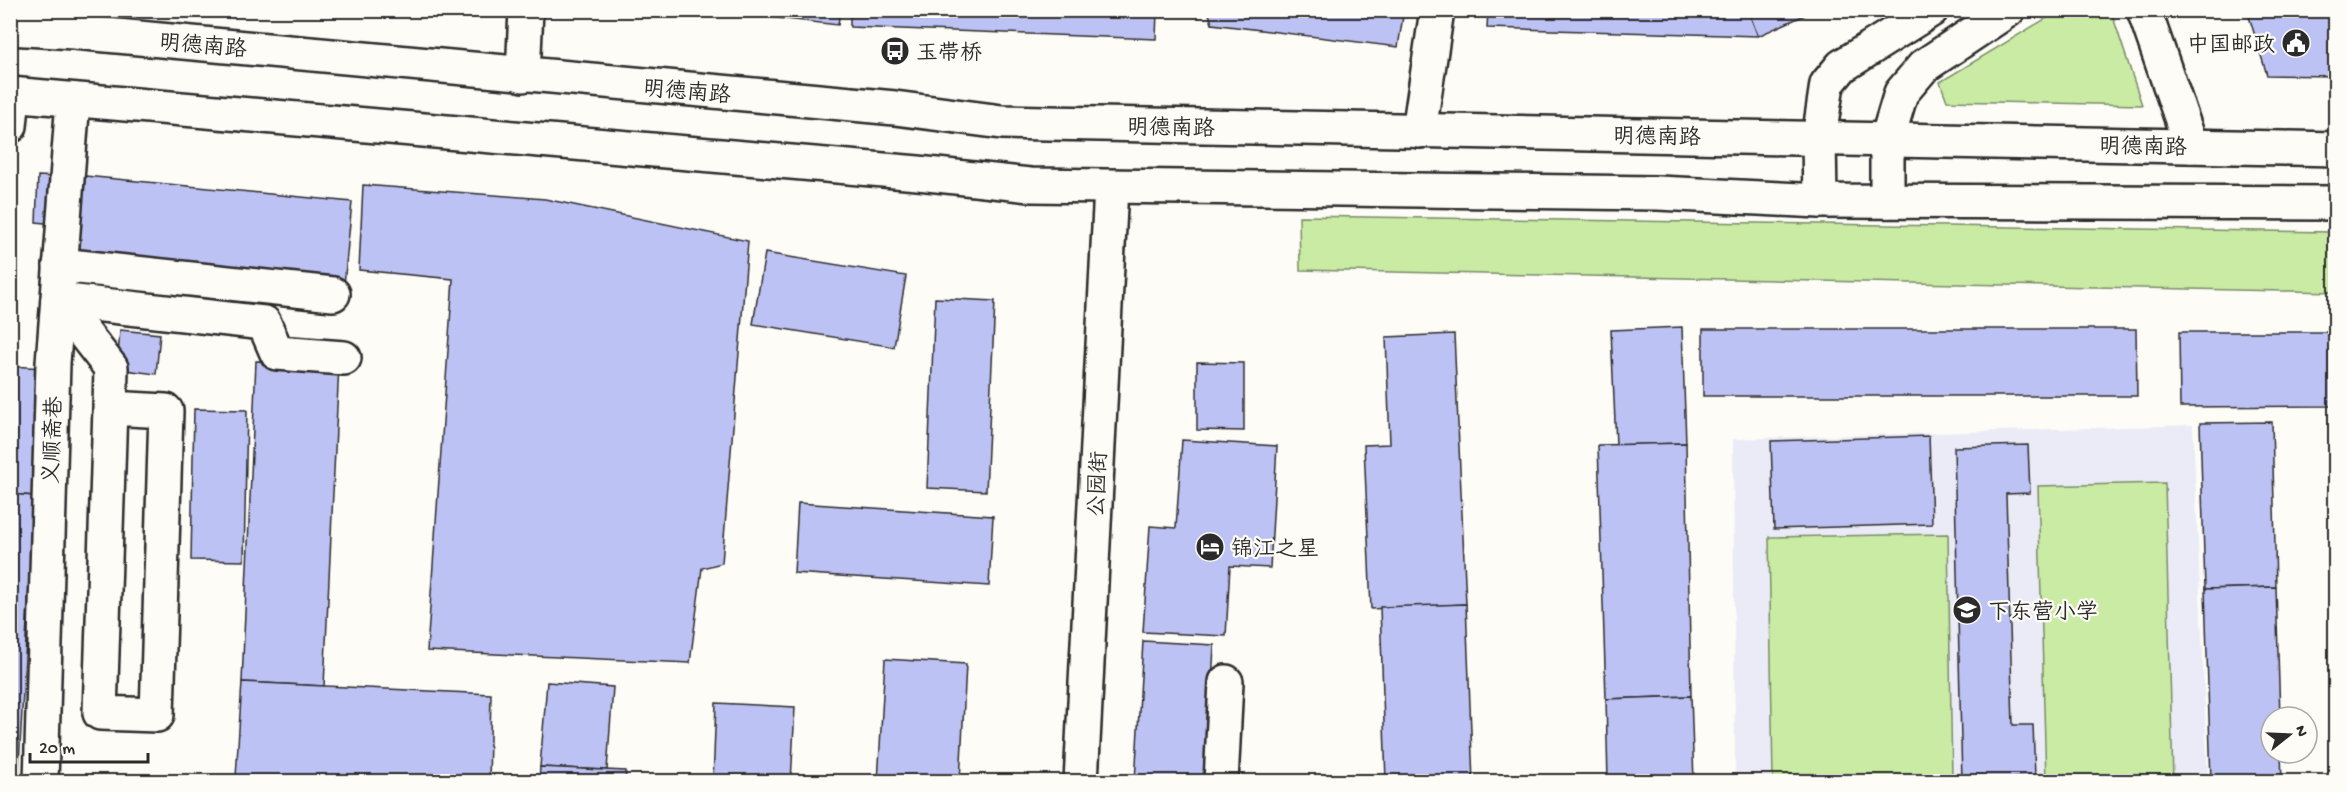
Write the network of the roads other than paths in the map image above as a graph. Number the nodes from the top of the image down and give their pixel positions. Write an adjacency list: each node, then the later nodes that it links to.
1 (526, 10): 8 (main road)
2 (1437, 10): 11 (main road)
3 (1931, 10): 12 (main road)
4 (2008, 10): 13 (main road)
5 (2144, 10): 14 (main road)
6 (75, 21): 7 (main road, 明德南路); 8 (main road, 明德南路)
7 (10, 28)
8 (523, 75): 11 (main road, 明德南路)
9 (73, 100): 10 (main road); 16 (main road); 20 (main road, 义顺斋巷)
10 (11, 105)
11 (1419, 130): 12 (main road, 明德南路)
12 (1819, 138): 13 (main road, 明德南路); 17 (main road)
13 (1887, 140): 14 (main road, 明德南路); 18 (main road)
14 (2191, 146): 15 (main road, 明德南路)
15 (2336, 149)
16 (1111, 187): 17 (main road); 27 (main road, 公园街)
17 (1820, 201): 18 (main road)
18 (1887, 201): 19 (main road)
19 (2336, 203)
20 (60, 266): 21 (main road); 22 (main road, 义顺斋巷)
21 (333, 294)
22 (58, 300): 23 (main road); 24 (main road); 26 (main road, 义顺斋巷)
23 (344, 358)
24 (110, 408): 24 (main road)
25 (1226, 682): 28 (main road)
26 (41, 782)
27 (1081, 782)
28 (1221, 782)

